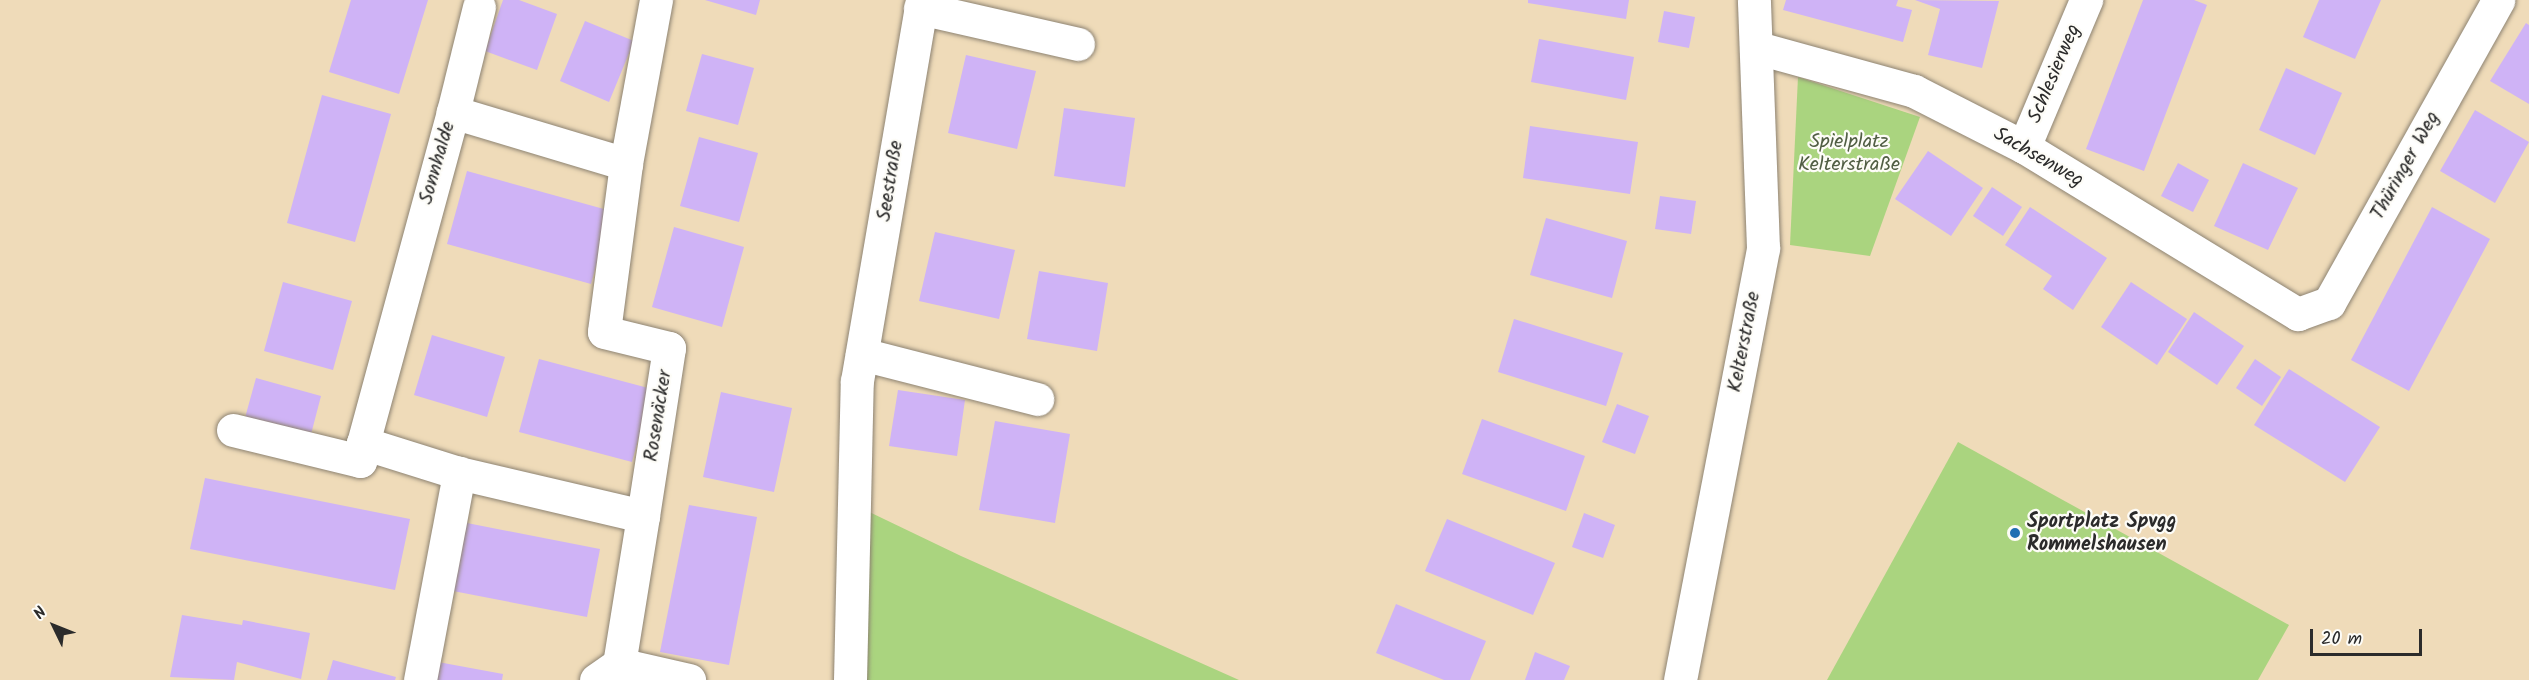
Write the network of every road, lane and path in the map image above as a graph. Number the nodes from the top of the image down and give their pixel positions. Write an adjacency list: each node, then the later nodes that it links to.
1 (656, 0): 11 (street)
2 (1754, 0): 8 (street, Kelterstraße)
3 (2086, 0): 10 (street, Schlesierweg)
4 (2498, 0): 12 (street, Thüringer Weg)
5 (921, 4): 7 (street, Seestraße); 13 (street, Seestraße)
6 (479, 7): 9 (street)
7 (1078, 44)
8 (1758, 48): 10 (street, Sachsenweg); 23 (street, Kelterstraße)
9 (453, 112): 11 (street, Sonnhalde); 16 (street, Sonnhalde)
10 (2024, 147): 12 (street, Sachsenweg)
11 (626, 164): 18 (street, Rosenäcker)
12 (2298, 314)
13 (862, 354): 14 (street); 22 (street, Seestraße)
14 (1037, 399)
15 (233, 430): 16 (street)
16 (363, 443): 17 (street)
17 (459, 473): 18 (street); 20 (street)
18 (643, 516): 19 (street, Rosenäcker)
19 (607, 672): 21 (street, Rosenäcker)
20 (420, 680)
21 (689, 680)
22 (850, 680)
23 (1680, 680)

